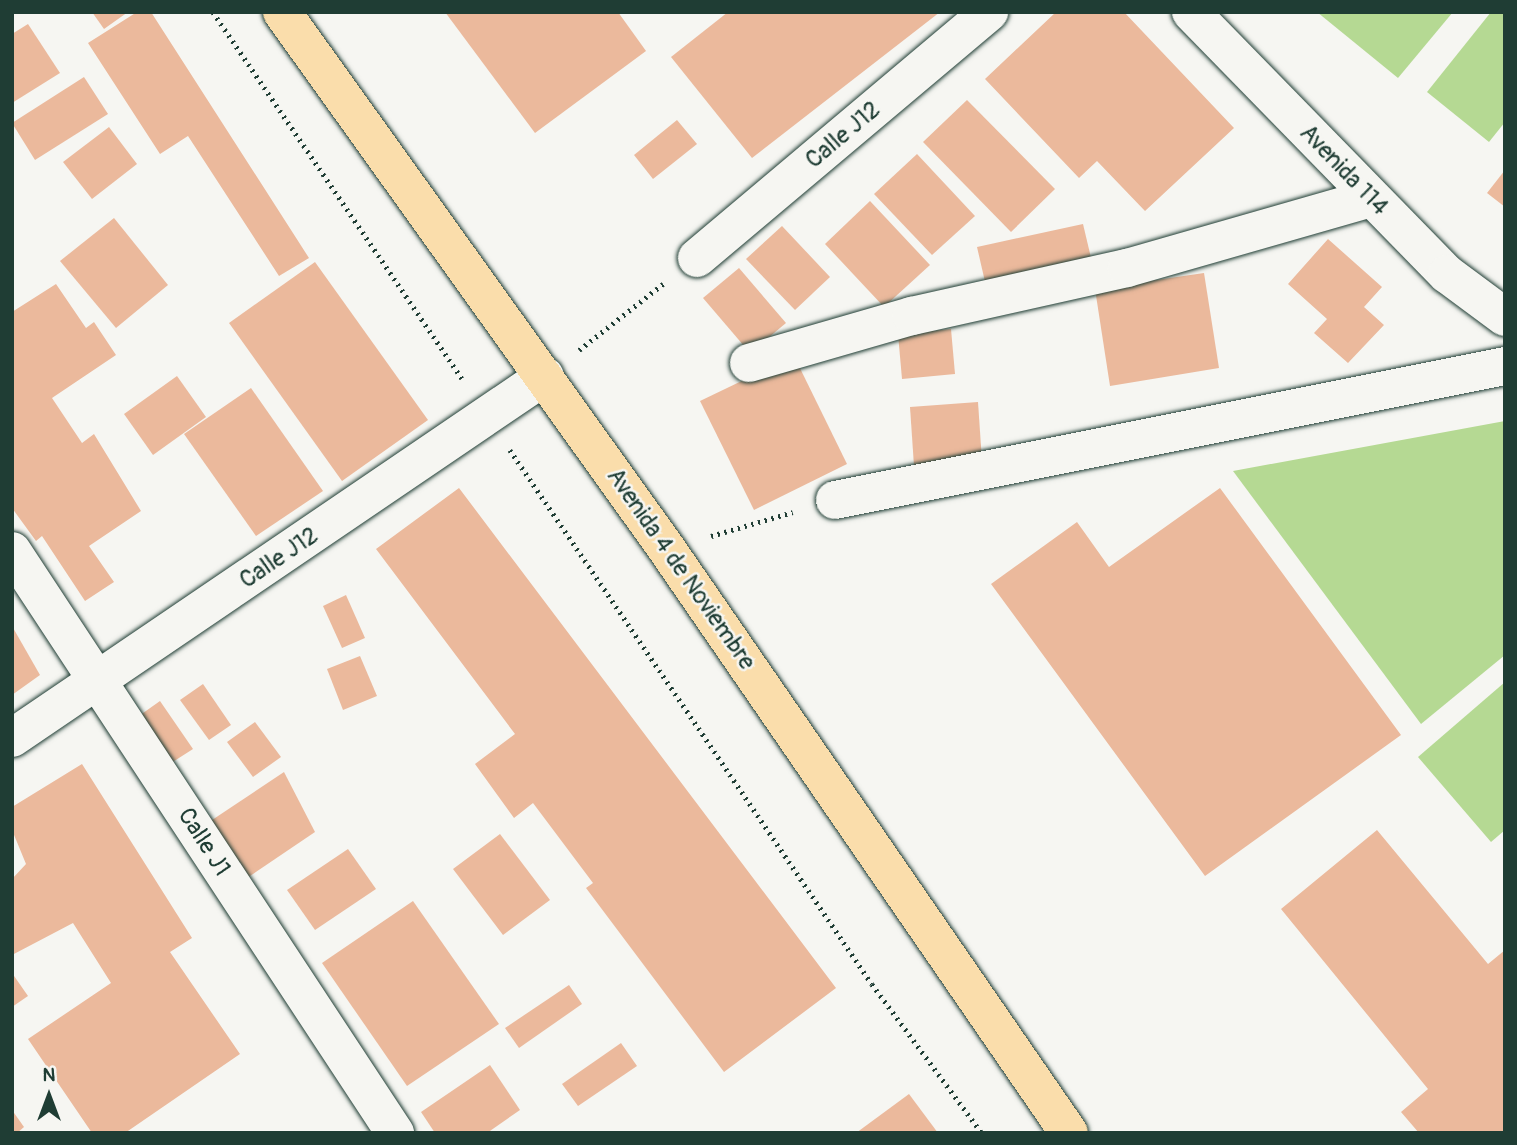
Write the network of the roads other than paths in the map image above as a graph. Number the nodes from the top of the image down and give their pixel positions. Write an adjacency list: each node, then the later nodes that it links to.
1 (282, 12): 9 (main road, Avenida 4 de Noviembre)
2 (989, 12): 5 (street, Calle J12)
3 (1191, 12): 4 (street, Avenida 114)
4 (1371, 198): 6 (street, Avenida 114); 7 (street)
5 (697, 258)
6 (1505, 317)
7 (749, 363)
8 (1505, 366): 10 (street)
9 (545, 376): 12 (street, Calle J12); 15 (main road, Avenida 4 de Noviembre)
10 (835, 500)
11 (12, 551): 12 (street, Calle J1)
12 (99, 681): 13 (street, Calle J12); 14 (street, Calle J1)
13 (12, 738)
14 (395, 1133)
15 (1069, 1133)

